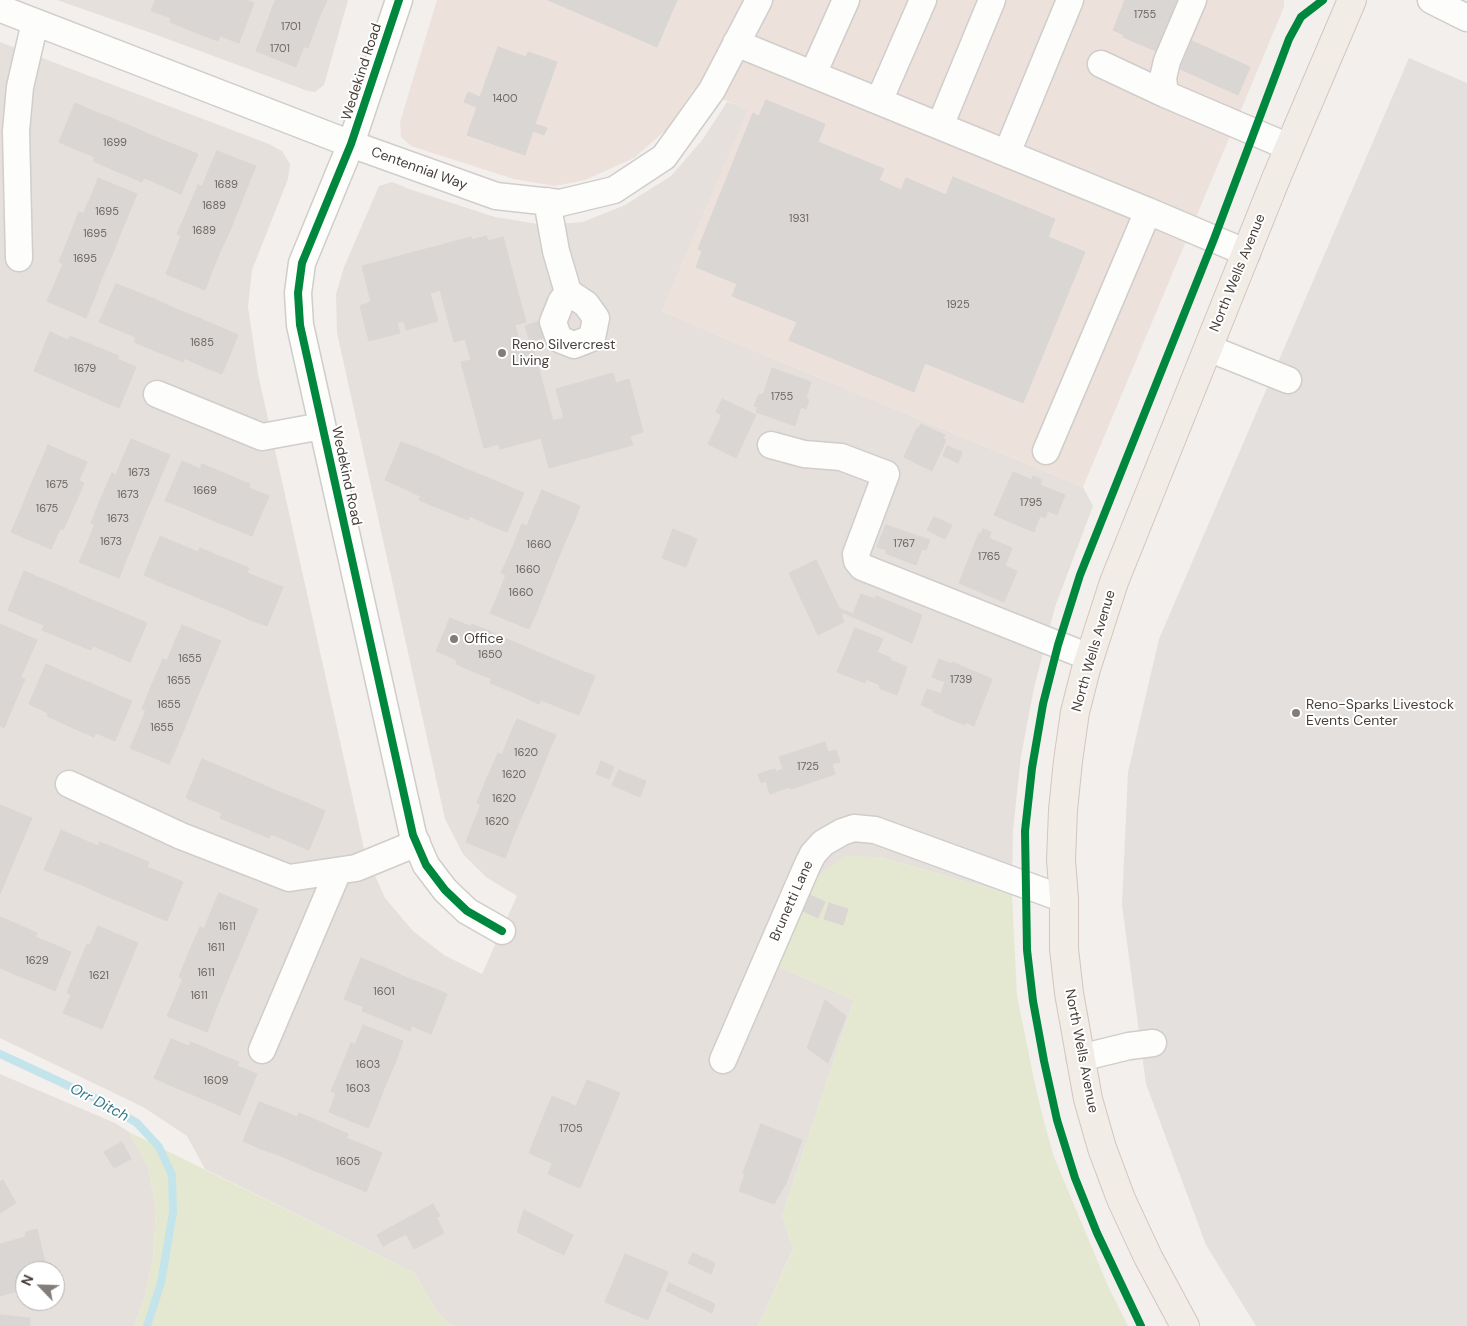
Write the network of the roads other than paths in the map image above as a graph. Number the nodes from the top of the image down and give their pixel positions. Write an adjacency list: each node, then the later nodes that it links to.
1 (399, 0): 19 (street, Wedekind Road)
2 (759, 0): 13 (street, Centennial Way)
3 (846, 0): 15 (street)
4 (923, 0): 17 (street)
5 (992, 0): 18 (street)
6 (1070, 0): 21 (street)
7 (1192, 0): 16 (street)
8 (1352, 0): 20 (main road, North Wells Avenue)
9 (1431, 0): 11 (street)
10 (4, 10): 12 (street, Centennial Way)
11 (1467, 18)
12 (35, 22): 19 (street, Centennial Way); 25 (street)
13 (736, 43): 15 (street); 22 (street, Centennial Way)
14 (1101, 64): 16 (street)
15 (813, 74): 17 (street)
16 (1165, 94): 20 (street)
17 (879, 101): 18 (street)
18 (940, 126): 21 (street)
19 (351, 144): 22 (street, Centennial Way); 30 (street, Wedekind Road)
20 (1289, 147): 24 (main road, North Wells Avenue)
21 (1007, 153): 23 (street)
22 (546, 201): 26 (street)
23 (1148, 211): 24 (street); 32 (street)
24 (1247, 253): 27 (main road, North Wells Avenue)
25 (19, 258)
26 (568, 292)
27 (1208, 348): 28 (street); 33 (main road, North Wells Avenue)
28 (1288, 380)
29 (157, 394): 30 (street)
30 (322, 426): 35 (street, Wedekind Road)
31 (771, 445): 33 (street)
32 (1046, 451)
33 (1089, 657): 37 (main road, North Wells Avenue)
34 (69, 784): 36 (street)
35 (417, 843): 36 (street); 38 (street, Wedekind Road)
36 (338, 871): 40 (street)
37 (1064, 899): 41 (main road, North Wells Avenue); 42 (street, Brunetti Lane)
38 (502, 931)
39 (1153, 1042): 41 (street)
40 (262, 1050)
41 (1080, 1058): 43 (main road, North Wells Avenue)
42 (723, 1060)
43 (1185, 1326)

